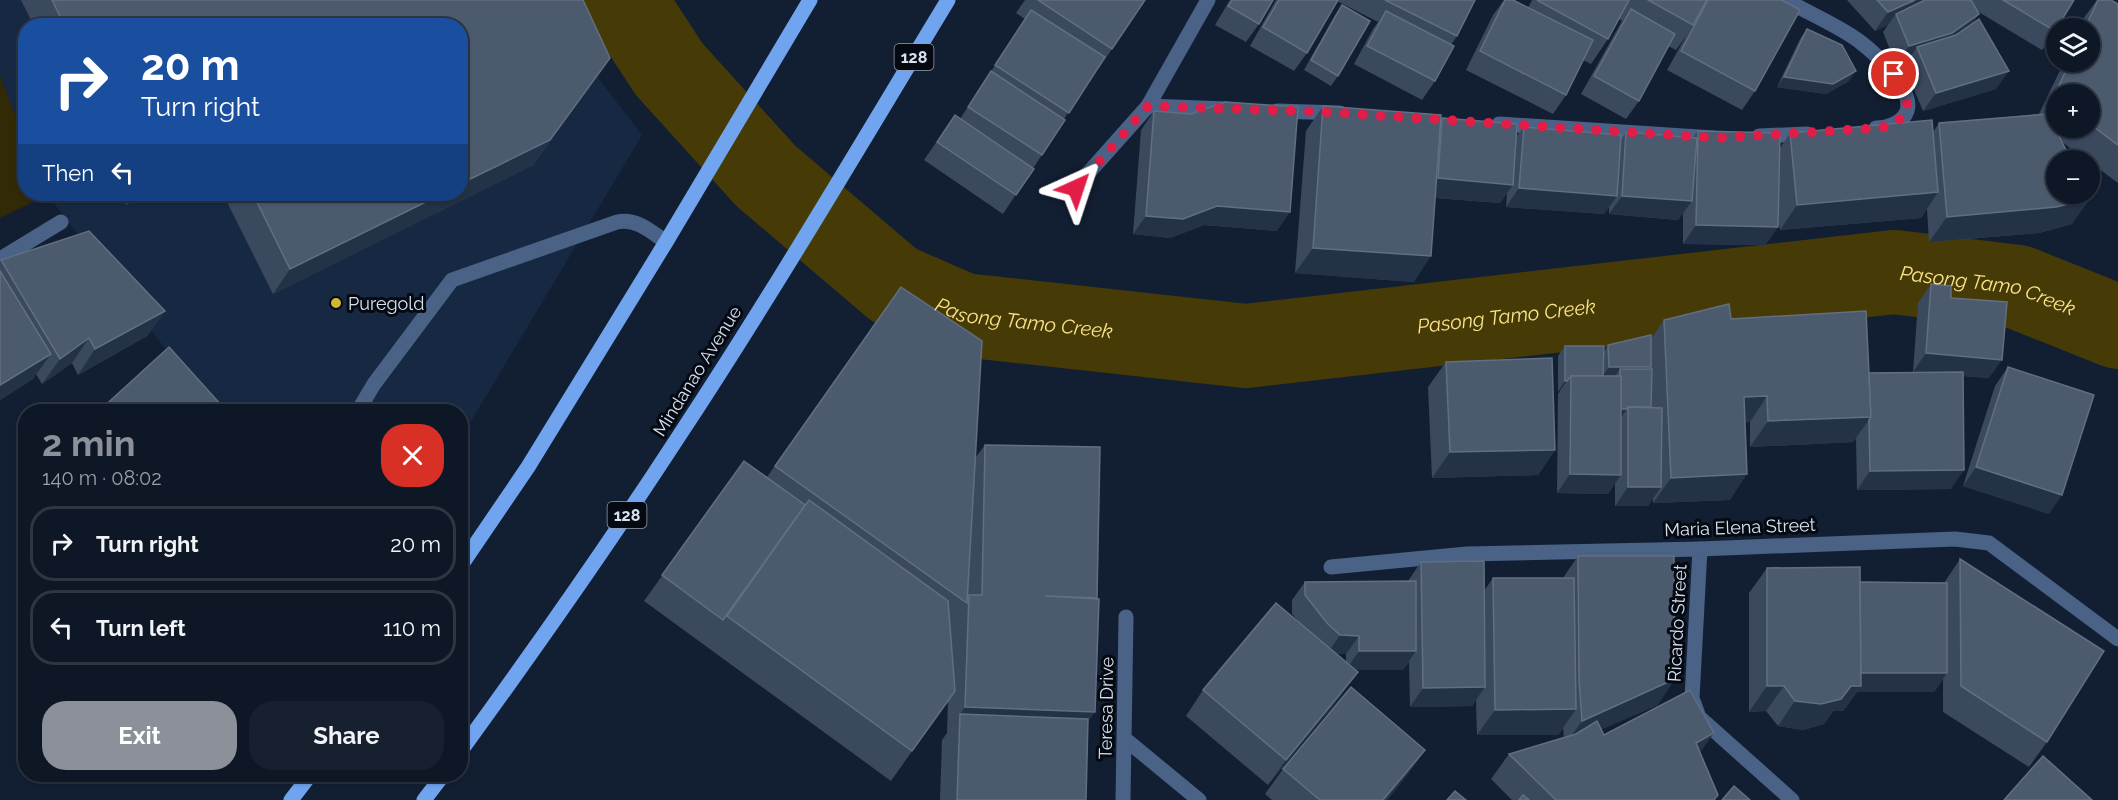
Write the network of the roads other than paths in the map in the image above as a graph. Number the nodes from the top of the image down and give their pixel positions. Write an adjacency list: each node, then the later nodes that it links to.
1 (810, 0): 14 (main road)
2 (948, 0): 23 (main road, Mindanao Avenue / 128)
3 (1208, 0): 5 (street)
4 (1786, 0): 10 (street)
5 (1148, 106): 6 (street); 12 (street)
6 (1242, 109)
7 (1265, 110): 8 (street)
8 (1359, 114)
9 (1489, 123): 11 (street)
10 (1858, 129)
11 (1826, 132)
12 (1076, 188)
13 (60, 222): 15 (street)
14 (666, 242): 16 (street); 18 (main road)
15 (0, 259)
16 (362, 404)
17 (1700, 549): 19 (street, Maria Elena Street); 21 (street, Maria Elena Street); 30 (street, Ricardo Street)
18 (468, 555)
19 (1331, 567)
20 (1126, 617): 22 (street, Teresa Drive)
21 (2118, 639)
22 (1125, 739): 28 (street, Teresa Drive); 29 (street)
23 (468, 741)
24 (305, 782): 26 (main road)
25 (438, 782): 27 (main road)
26 (291, 800)
27 (424, 800)
28 (1123, 800)
29 (1199, 800)
30 (1792, 800)

